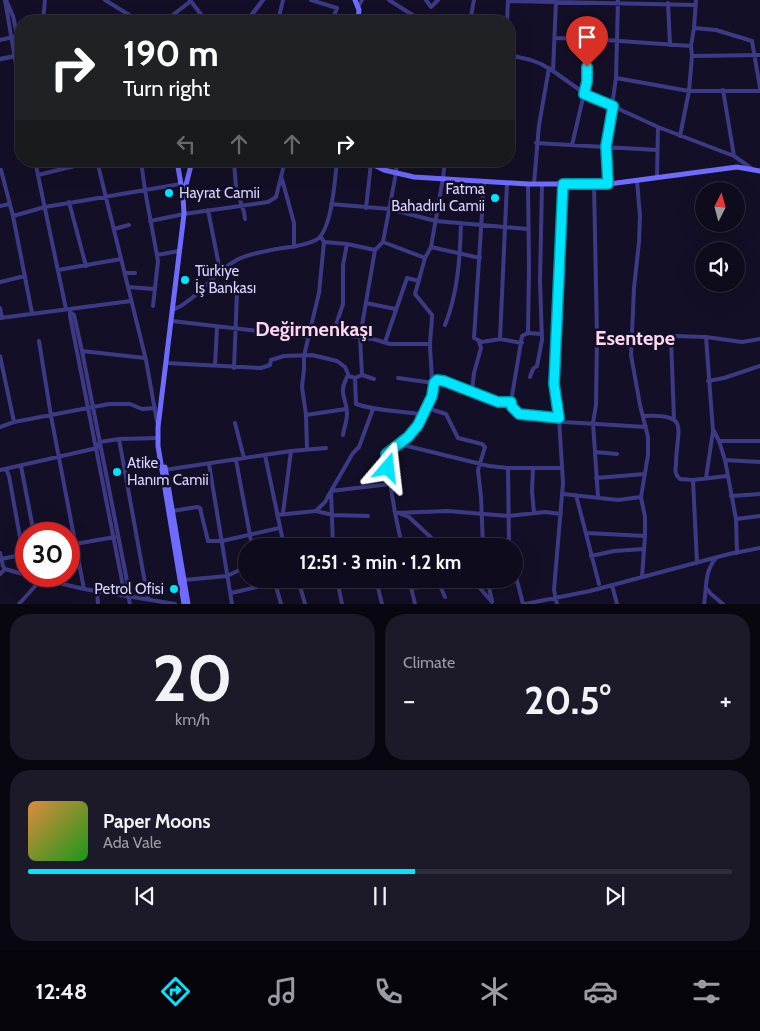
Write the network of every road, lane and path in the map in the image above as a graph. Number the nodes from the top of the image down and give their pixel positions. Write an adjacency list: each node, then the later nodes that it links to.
1 (6, 0): 33 (street); 36 (street)
2 (45, 0): 22 (street)
3 (105, 0): 16 (street)
4 (256, 0): 17 (street)
5 (283, 0): 27 (street)
6 (311, 0): 28 (street)
7 (355, 0): 21 (main road)
8 (362, 0): 21 (street)
9 (389, 0): 30 (street)
10 (426, 0): 11 (street)
11 (438, 0)
12 (474, 0): 31 (street)
13 (508, 0): 14 (street); 32 (street)
14 (556, 0): 18 (street); 37 (street)
15 (190, 1): 24 (street); 25 (street)
16 (112, 2): 23 (street)
17 (262, 2): 26 (street)
18 (618, 2): 20 (street); 40 (street)
19 (696, 2): 20 (street); 34 (street)
20 (668, 3): 41 (street)
21 (358, 7): 29 (main road)
22 (44, 15)
23 (130, 15)
24 (172, 15)
25 (201, 15)
26 (252, 15)
27 (279, 15)
28 (334, 15)
29 (358, 15)
30 (413, 15)
31 (472, 15)
32 (507, 15)
33 (15, 26)
34 (694, 28): 42 (street); 43 (street)
35 (15, 36): 36 (street)
36 (12, 37): 39 (street); 45 (street)
37 (555, 38): 38 (street); 50 (street)
38 (586, 39): 40 (street); 55 (street)
39 (0, 40)
40 (618, 41): 41 (street); 51 (street)
41 (670, 45): 42 (street)
42 (691, 46): 47 (street)
43 (754, 55): 44 (street); 47 (street); 52 (street)
44 (760, 55)
45 (15, 56): 48 (street)
46 (515, 56): 49 (street)
47 (692, 56): 54 (street)
48 (0, 59)
49 (548, 68): 50 (street); 59 (street)
50 (553, 71): 55 (street)
51 (616, 78): 54 (street); 56 (street)
52 (760, 89): 53 (street)
53 (723, 90): 54 (street); 63 (street)
54 (689, 91): 58 (street)
55 (584, 94): 56 (street); 60 (street)
56 (613, 106): 57 (street); 61 (street)
57 (658, 127): 58 (street); 62 (street)
58 (680, 136): 63 (street)
59 (536, 143): 60 (street); 90 (street)
60 (572, 144): 61 (street)
61 (606, 146): 62 (street); 94 (street)
62 (657, 150): 83 (street)
63 (734, 156): 78 (street)
64 (0, 164): 79 (street)
65 (36, 167): 82 (street)
66 (71, 167): 82 (street)
67 (97, 167): 97 (street)
68 (142, 167): 95 (street)
69 (178, 167): 89 (main road)
70 (190, 167): 96 (main road)
71 (234, 167): 102 (street)
72 (284, 167): 85 (street)
73 (336, 167): 100 (street)
74 (368, 167): 104 (street)
75 (378, 167): 81 (main road)
76 (397, 167): 81 (street)
77 (444, 167): 84 (street)
78 (751, 168): 80 (main road); 83 (main road)
79 (1, 170): 99 (street)
80 (760, 171)
81 (396, 174): 84 (main road); 105 (street)
82 (38, 175): 103 (street)
83 (657, 177): 86 (main road)
84 (443, 178): 87 (main road); 111 (street)
85 (282, 179): 102 (street); 122 (street)
86 (637, 181): 94 (main road); 162 (street)
87 (484, 182): 88 (main road); 114 (street)
88 (507, 183): 90 (main road); 115 (street)
89 (180, 184): 95 (street); 96 (main road)
90 (531, 184): 91 (main road); 117 (street)
91 (542, 184): 92 (main road); 158 (street)
92 (563, 184): 93 (main road); 198 (street)
93 (594, 184): 94 (main road); 202 (street)
94 (608, 184)
95 (145, 190): 97 (street); 110 (street)
96 (183, 196): 107 (main road)
97 (105, 198): 98 (street); 116 (street)
98 (70, 202): 103 (street); 131 (street)
99 (10, 204): 101 (street); 108 (street)
100 (330, 204): 104 (street); 118 (street)
101 (0, 206)
102 (242, 206): 106 (street); 109 (street)
103 (45, 207): 108 (street); 132 (street)
104 (366, 208): 105 (street)
105 (389, 209): 111 (street); 120 (street)
106 (208, 210): 107 (street); 133 (street)
107 (184, 214): 110 (street); 125 (main road)
108 (13, 216): 136 (street)
109 (245, 219)
110 (150, 221): 126 (street)
111 (436, 221): 112 (street); 123 (street)
112 (461, 223): 114 (street); 127 (street)
113 (129, 225): 116 (street)
114 (480, 225): 115 (street); 129 (street)
115 (504, 227): 117 (street); 163 (street)
116 (114, 229): 130 (street)
117 (528, 229): 156 (street)
118 (321, 237): 119 (street); 122 (street)
119 (324, 242): 121 (street); 155 (street)
120 (382, 242): 124 (street); 128 (street)
121 (347, 244): 124 (street); 157 (street)
122 (294, 247): 133 (street)
123 (431, 247): 127 (street); 128 (street)
124 (375, 250): 143 (street)
125 (179, 251): 126 (street); 147 (main road)
126 (158, 254): 140 (street)
127 (460, 254): 129 (street); 152 (street)
128 (425, 258): 137 (street)
129 (480, 258): 168 (street)
130 (122, 259): 131 (street); 134 (street)
131 (86, 266): 132 (street)
132 (58, 270): 146 (street)
133 (220, 271): 147 (street)
134 (125, 273): 135 (street); 139 (street)
135 (135, 273)
136 (25, 276): 138 (street); 149 (street)
137 (419, 280): 148 (street); 170 (street)
138 (0, 282)
139 (128, 287): 140 (street); 142 (street)
140 (154, 289): 144 (street)
141 (237, 292): 154 (street)
142 (131, 301): 146 (street); 174 (street)
143 (366, 303): 148 (street); 160 (street)
144 (153, 306)
145 (0, 308): 150 (street)
146 (69, 310): 149 (street); 171 (street); 189 (street)
147 (173, 310): 151 (main road)
148 (395, 310): 167 (street)
149 (32, 313): 150 (street)
150 (1, 318)
151 (172, 322): 153 (street); 175 (main road)
152 (445, 325)
153 (217, 327): 154 (street); 176 (street)
154 (237, 328): 159 (street); 178 (street)
155 (311, 331): 157 (street); 159 (street)
156 (528, 333): 158 (street); 169 (street)
157 (333, 334): 160 (street)
158 (542, 334): 181 (street)
159 (309, 337): 173 (street)
160 (360, 337): 167 (street); 180 (street)
161 (706, 337): 164 (street); 165 (street); 185 (street)
162 (632, 338): 164 (street); 197 (street)
163 (500, 339): 168 (street); 169 (street)
164 (670, 339): 199 (street)
165 (760, 339)
166 (39, 341): 196 (street)
167 (384, 342): 170 (street)
168 (479, 342): 187 (street)
169 (522, 343): 188 (street)
170 (430, 344): 186 (street)
171 (82, 351): 174 (street); 189 (street)
172 (0, 356): 200 (street)
173 (304, 356): 178 (street); 179 (street); 194 (street)
174 (145, 358): 190 (street)
175 (166, 363): 176 (street); 204 (main road)
176 (215, 366): 178 (street)
177 (760, 366): 185 (street)
178 (234, 368)
179 (348, 375): 182 (street); 192 (street)
180 (362, 375): 182 (street); 184 (street)
181 (530, 377)
182 (355, 378): 193 (street)
183 (398, 378): 186 (street)
184 (374, 379)
185 (708, 380): 206 (street)
186 (434, 383): 187 (street); 191 (street)
187 (472, 392): 188 (street)
188 (511, 402): 198 (street)
189 (91, 408): 190 (street); 196 (street); 212 (street); 214 (street)
190 (155, 408): 204 (street)
191 (427, 408): 195 (street); 226 (street)
192 (346, 409): 194 (street); 207 (street)
193 (373, 409): 195 (street); 241 (street)
194 (306, 415): 216 (street)
195 (424, 415): 213 (street)
196 (51, 416): 200 (street); 221 (street)
197 (643, 416): 199 (street); 205 (street)
198 (559, 418): 202 (street); 231 (street)
199 (674, 419): 239 (street)
200 (14, 422): 203 (street)
201 (235, 422): 222 (street)
202 (593, 423): 205 (street); 218 (street)
203 (0, 427)
204 (158, 427): 208 (main road); 234 (main road)
205 (646, 427): 235 (street)
206 (713, 431): 210 (street); 238 (street)
207 (343, 435)
208 (158, 438): 209 (street); 234 (main road)
209 (119, 439): 212 (street); 317 (street)
210 (719, 441): 211 (street); 224 (street)
211 (760, 441)
212 (100, 442): 214 (street); 311 (street)
213 (399, 444): 226 (street); 240 (street)
214 (97, 448): 221 (street); 268 (street)
215 (326, 448): 216 (street)
216 (307, 450): 217 (street)
217 (291, 451): 220 (street); 252 (street)
218 (595, 452): 219 (street); 237 (street)
219 (617, 454)
220 (265, 455): 222 (street); 255 (street)
221 (60, 457): 228 (street); 263 (street)
222 (244, 458): 223 (street)
223 (236, 460): 227 (street); 266 (street)
224 (725, 460): 225 (street); 236 (street)
225 (760, 462)
226 (480, 463): 229 (street); 253 (street)
227 (209, 464): 234 (street); 276 (street)
228 (21, 466): 232 (street); 262 (street)
229 (508, 468): 230 (street); 258 (street)
230 (533, 468): 231 (street); 251 (street)
231 (562, 468): 242 (street)
232 (6, 469): 233 (street); 261 (street)
233 (0, 470)
234 (164, 470): 248 (main road); 326 (main road)
235 (645, 474): 237 (street); 247 (street)
236 (727, 476): 238 (street); 245 (street)
237 (596, 478): 246 (street)
238 (706, 478): 239 (street)
239 (693, 480): 286 (street)
240 (390, 484): 241 (street); 250 (street)
241 (331, 492): 249 (street); 256 (street)
242 (563, 494): 244 (street); 254 (street)
243 (760, 494): 245 (street)
244 (576, 495): 246 (street); 265 (street)
245 (731, 496): 260 (street)
246 (598, 497): 247 (street)
247 (641, 497): 267 (street)
248 (172, 510): 276 (street); 294 (main road)
249 (316, 511): 252 (street); 256 (street)
250 (397, 513): 253 (street); 272 (street); 273 (street)
251 (534, 513): 254 (street); 258 (street)
252 (283, 514): 255 (street)
253 (482, 514): 258 (street); 274 (street)
254 (561, 514): 316 (street)
255 (277, 515): 264 (street)
256 (333, 515): 257 (street); 271 (street)
257 (368, 516)
258 (508, 516): 275 (street)
259 (760, 516): 260 (street)
260 (736, 519): 281 (street)
261 (18, 522)
262 (32, 522)
263 (71, 522)
264 (279, 528): 266 (street); 270 (street)
265 (586, 533): 267 (street); 283 (street)
266 (250, 534): 269 (street); 276 (street)
267 (646, 536): 279 (street)
268 (114, 537): 277 (street); 311 (street)
269 (251, 538)
270 (282, 538)
271 (333, 538)
272 (401, 538)
273 (429, 538)
274 (483, 538)
275 (509, 538)
276 (222, 540): 292 (street)
277 (80, 542)
278 (760, 548): 281 (street)
279 (644, 549): 283 (street); 293 (street)
280 (0, 553): 285 (street)
281 (737, 553): 284 (street)
282 (15, 556): 285 (street)
283 (591, 556): 295 (street)
284 (716, 558): 286 (street); 309 (street)
285 (1, 559): 287 (street)
286 (697, 563): 293 (street)
287 (3, 567): 289 (street); 291 (street)
288 (80, 569): 310 (street)
289 (15, 571)
290 (238, 571): 292 (street)
291 (0, 574)
292 (227, 576): 294 (street); 313 (street)
293 (642, 577): 296 (street)
294 (184, 580): 327 (main road)
295 (599, 584)
296 (612, 585): 316 (street); 336 (street)
297 (34, 587): 322 (street)
298 (76, 587): 310 (street)
299 (249, 588): 313 (street)
300 (277, 588): 329 (street)
301 (301, 588): 330 (street)
302 (339, 588): 331 (street)
303 (378, 588): 332 (street)
304 (411, 588): 333 (street)
305 (442, 588): 315 (street)
306 (480, 588): 320 (street)
307 (489, 588): 320 (street)
308 (519, 588): 334 (street)
309 (706, 588): 321 (street); 337 (street)
310 (84, 589): 312 (street)
311 (127, 590): 314 (street)
312 (97, 592): 314 (street); 323 (street)
313 (231, 593): 328 (street)
314 (129, 595): 317 (street); 324 (street)
315 (446, 597)
316 (555, 598): 319 (street); 335 (street)
317 (148, 599): 318 (street)
318 (159, 602): 325 (street)
319 (537, 602): 334 (street)
320 (492, 603)
321 (704, 603)
322 (19, 604)
323 (98, 604)
324 (130, 604)
325 (175, 604)
326 (184, 604)
327 (188, 604)
328 (232, 604)
329 (281, 604)
330 (305, 604)
331 (342, 604)
332 (382, 604)
333 (415, 604)
334 (524, 604)
335 (557, 604)
336 (617, 604)
337 (723, 604)

